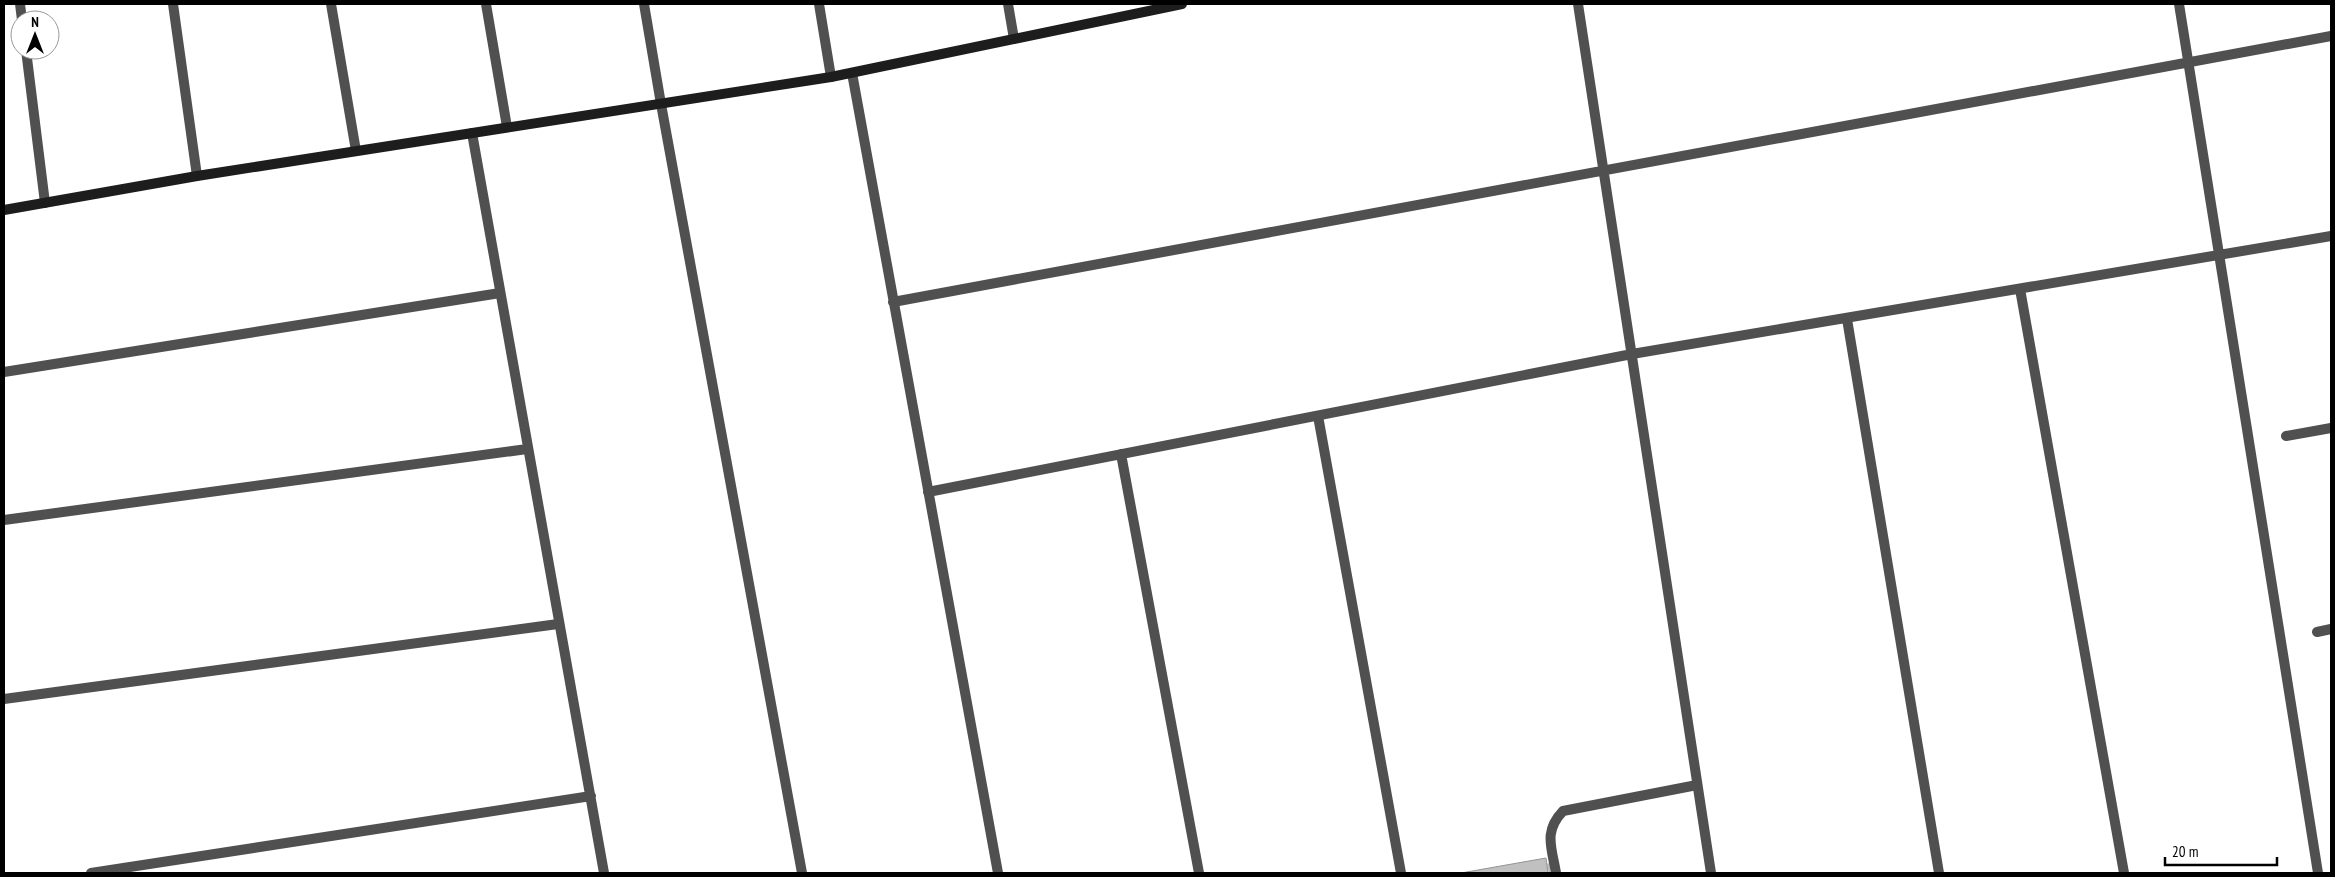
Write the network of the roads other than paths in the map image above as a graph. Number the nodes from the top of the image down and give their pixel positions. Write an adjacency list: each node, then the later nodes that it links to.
1 (173, 4): 21 (street)
2 (331, 4): 19 (street)
3 (486, 4): 17 (street)
4 (644, 4): 16 (street)
5 (819, 4): 15 (street)
6 (1008, 4): 11 (street)
7 (1182, 4): 11 (street)
8 (1578, 4): 20 (street)
9 (2179, 4): 13 (street)
10 (2331, 36): 13 (street)
11 (1014, 39): 14 (street)
12 (27, 60): 22 (street)
13 (2189, 62): 20 (street); 25 (street)
14 (852, 73): 15 (street); 28 (street)
15 (831, 77): 16 (street)
16 (661, 104): 17 (street); 47 (street)
17 (507, 127): 18 (street)
18 (472, 133): 19 (street); 27 (street)
19 (356, 151): 21 (street)
20 (1603, 169): 28 (street); 30 (street)
21 (197, 176): 22 (street)
22 (45, 203): 23 (street)
23 (4, 210)
24 (2331, 236): 25 (street)
25 (2218, 255): 26 (street); 55 (street)
26 (2020, 288): 29 (street); 54 (street)
27 (500, 294): 31 (street); 35 (street)
28 (893, 302): 37 (street)
29 (1846, 319): 30 (street); 53 (street)
30 (1632, 354): 32 (street); 43 (street)
31 (4, 372)
32 (1318, 416): 36 (street); 50 (street)
33 (2331, 428): 34 (street)
34 (2286, 436)
35 (527, 448): 38 (street); 39 (street)
36 (1121, 454): 37 (street); 49 (street)
37 (928, 492): 48 (street)
38 (4, 520)
39 (558, 624): 42 (street); 44 (street)
40 (2331, 629): 41 (street)
41 (2317, 632)
42 (4, 698)
43 (1697, 785): 51 (street); 52 (street)
44 (591, 796): 45 (street); 46 (street)
45 (91, 873)
46 (604, 873)
47 (802, 873)
48 (998, 873)
49 (1199, 873)
50 (1401, 873)
51 (1556, 873)
52 (1711, 873)
53 (1939, 873)
54 (2124, 873)
55 (2318, 873)

